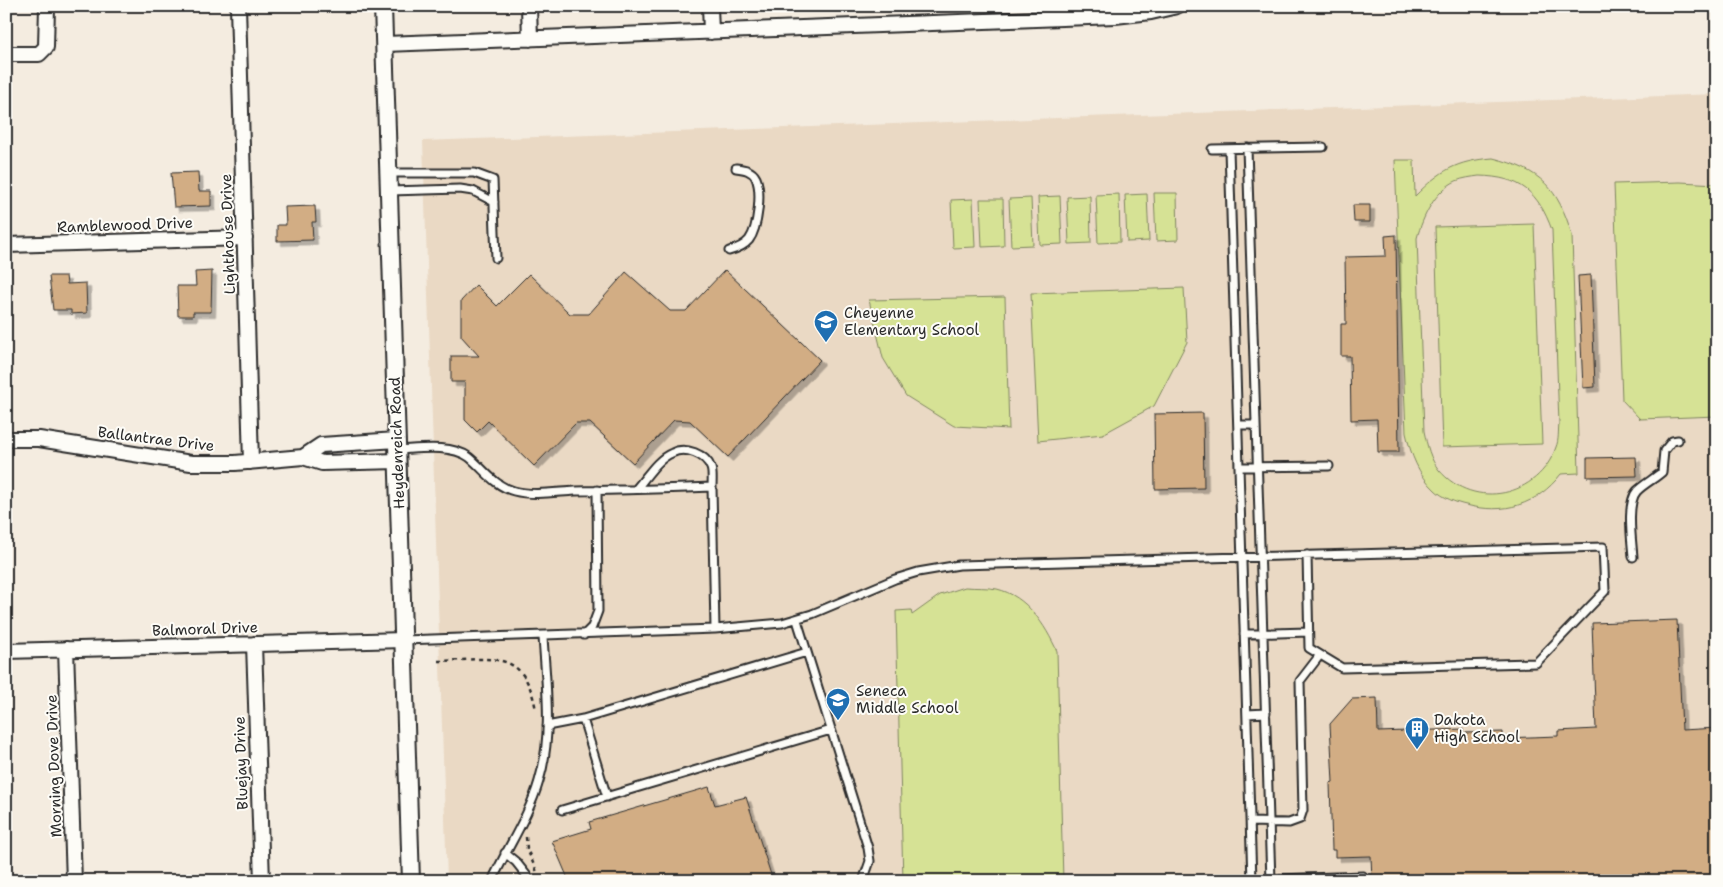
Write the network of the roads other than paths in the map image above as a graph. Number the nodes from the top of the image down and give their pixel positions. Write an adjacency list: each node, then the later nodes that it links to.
1 (47, 6): 10 (street)
2 (238, 6): 19 (street, Lighthouse Drive)
3 (383, 6): 9 (street, Heydenreich Road)
4 (529, 6): 8 (street)
5 (710, 6): 7 (street)
6 (1177, 6): 7 (street)
7 (711, 32): 8 (street)
8 (530, 39): 9 (street)
9 (385, 44): 16 (street, Heydenreich Road)
10 (6, 54)
11 (1323, 147): 12 (lane)
12 (1247, 148): 14 (lane); 23 (lane)
13 (1212, 149): 14 (lane)
14 (1230, 149): 24 (lane)
15 (736, 168): 21 (lane)
16 (389, 173): 17 (street, Heydenreich Road); 18 (lane)
17 (389, 192): 18 (lane); 27 (street, Heydenreich Road)
18 (494, 202): 22 (lane)
19 (245, 238): 20 (street, Ramblewood Drive); 29 (street, Lighthouse Drive)
20 (6, 245)
21 (729, 251)
22 (496, 258)
23 (1256, 425): 24 (lane); 32 (lane)
24 (1238, 426): 31 (lane)
25 (6, 439): 29 (street, Ballantrae Drive)
26 (1678, 440): 39 (lane)
27 (398, 450): 28 (street, Ballantrae Drive); 28 (street, Ballantrae Drive); 34 (lane); 47 (street, Heydenreich Road)
28 (303, 457): 29 (street, Ballantrae Drive)
29 (251, 462)
30 (1329, 466): 32 (lane)
31 (1239, 467): 32 (lane); 37 (lane)
32 (1258, 467): 38 (lane)
33 (712, 488): 35 (lane); 35 (lane); 41 (lane)
34 (597, 490): 35 (lane); 45 (lane)
35 (636, 490)
36 (1306, 555): 38 (lane); 42 (lane); 52 (lane)
37 (1242, 556): 38 (lane); 40 (lane); 43 (lane)
38 (1260, 556): 44 (lane)
39 (1633, 558)
40 (797, 620): 41 (lane); 51 (lane)
41 (715, 629): 45 (lane)
42 (1308, 632): 44 (lane); 52 (lane)
43 (1244, 634): 44 (lane); 54 (lane)
44 (1263, 634): 53 (lane)
45 (584, 635): 46 (lane)
46 (543, 637): 47 (lane); 56 (lane)
47 (404, 640): 48 (street, Balmoral Drive); 67 (street, Heydenreich Road)
48 (254, 644): 49 (street, Balmoral Drive); 66 (street, Bluejay Drive)
49 (66, 649): 50 (street, Balmoral Drive); 65 (street, Morning Dove Drive)
50 (6, 651)
51 (807, 652): 55 (lane); 57 (lane)
52 (1320, 655): 61 (lane)
53 (1266, 713): 54 (lane); 61 (lane)
54 (1247, 714): 60 (lane)
55 (582, 720): 56 (lane); 58 (lane)
56 (547, 726): 62 (lane)
57 (831, 730): 58 (lane); 70 (lane)
58 (607, 796): 59 (lane)
59 (562, 810)
60 (1251, 822): 61 (lane); 71 (lane)
61 (1269, 822): 64 (lane)
62 (506, 854): 68 (lane); 69 (lane)
63 (1363, 876): 64 (lane)
64 (1271, 880): 71 (lane)
65 (74, 881)
66 (262, 881)
67 (411, 881)
68 (492, 881)
69 (531, 881)
70 (863, 881)
71 (1252, 881)

